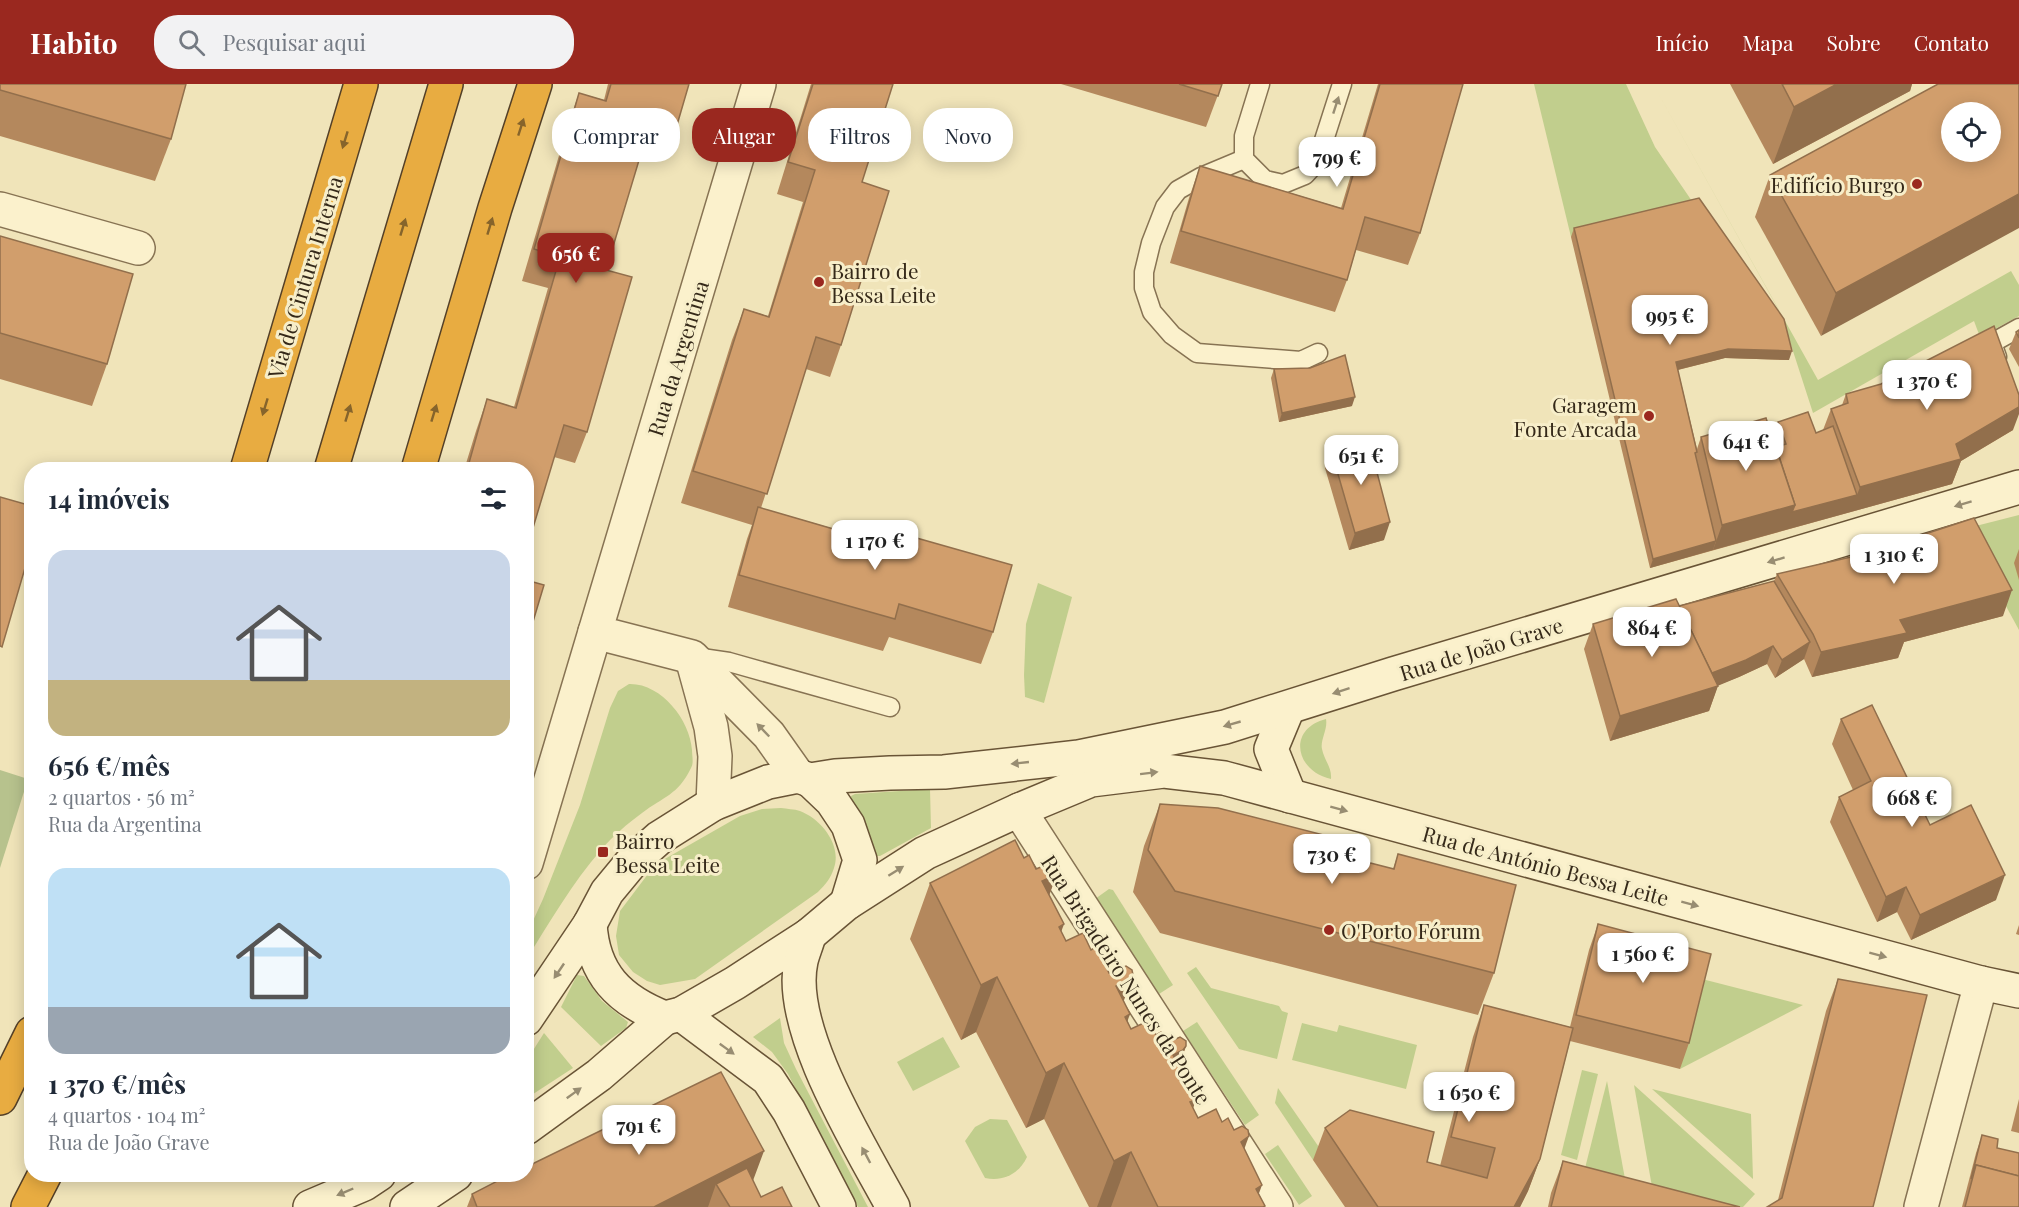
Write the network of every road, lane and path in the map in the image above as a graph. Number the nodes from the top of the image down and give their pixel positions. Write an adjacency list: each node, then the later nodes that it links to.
1 (361, 84): 13 (highway, Via de Cintura Interna, one-way to 13)
2 (446, 84): 14 (highway, one-way to 2)
3 (536, 84): 15 (highway, one-way to 3)
4 (759, 84): 17 (main road, Rua da Argentina)
5 (1260, 84): 7 (lane)
6 (1342, 84): 7 (lane, one-way to 6)
7 (1244, 159): 11 (lane)
8 (0, 209): 9 (main road)
9 (138, 248)
10 (2019, 328): 12 (lane)
11 (1318, 353)
12 (2003, 376)
13 (249, 462)
14 (333, 462)
15 (420, 462)
16 (2019, 487): 20 (main road, Rua de João Grave, one-way to 20)
17 (595, 632): 18 (main road); 25 (main road, Rua da Argentina)
18 (692, 657): 19 (lane); 21 (main road, one-way to 18); 23 (main road)
19 (890, 707)
20 (1288, 708): 21 (main road, Rua de João Grave, one-way to 21); 22 (main road)
21 (804, 778): 23 (main road); 26 (main road)
22 (1290, 796): 24 (main road, Rua de António Bessa Leite, one-way to 22); 29 (main road, Rua de António Bessa Leite, one-way to 29)
23 (714, 804): 27 (main road)
24 (1019, 810): 26 (main road, Rua de António Bessa Leite, one-way to 24); 44 (main road, Rua Brigadeiro Nunes da Ponte)
25 (534, 836)
26 (847, 903): 28 (main road, Rua de António Bessa Leite)
27 (590, 924): 31 (main road, one-way to 31); 32 (main road)
28 (809, 935): 32 (main road, Rua de António Bessa Leite); 43 (main road, one-way to 28)
29 (1981, 983): 30 (main road, Rua de António Bessa Leite); 45 (main road)
30 (2019, 992)
31 (534, 1007)
32 (673, 1016): 35 (main road, Rua de António Bessa Leite, one-way to 32); 42 (main road, one-way to 42)
33 (24, 1049): 34 (highway)
34 (0, 1098)
35 (534, 1122)
36 (41, 1182): 39 (highway)
37 (367, 1182): 40 (main road, one-way to 40)
38 (444, 1182): 41 (main road)
39 (28, 1207)
40 (310, 1207)
41 (407, 1207)
42 (839, 1207)
43 (893, 1207)
44 (1276, 1207)
45 (1921, 1207)

